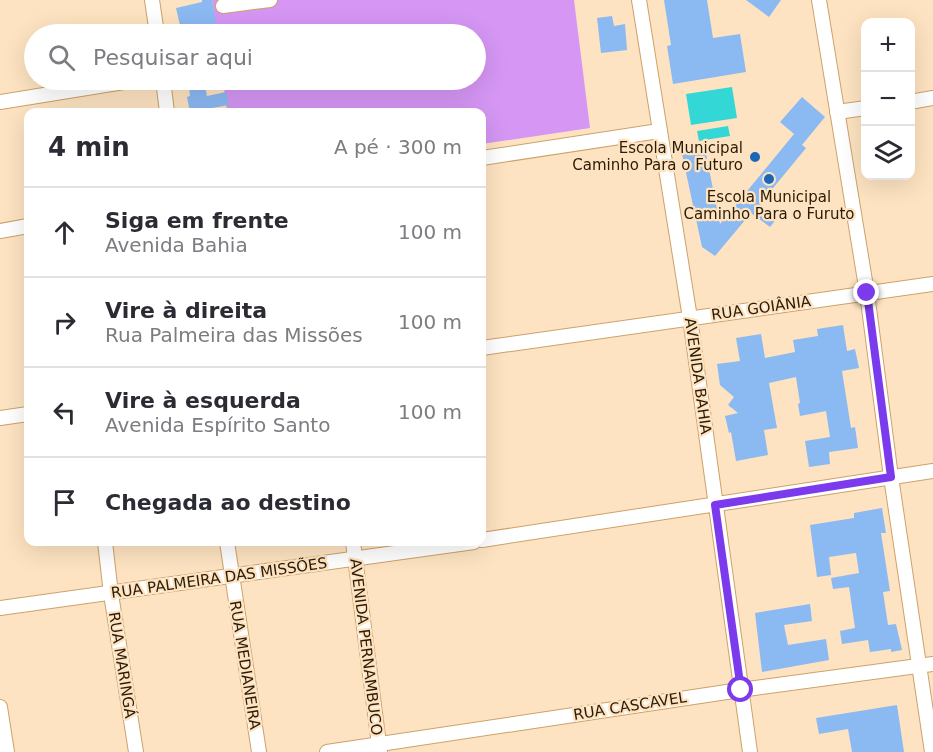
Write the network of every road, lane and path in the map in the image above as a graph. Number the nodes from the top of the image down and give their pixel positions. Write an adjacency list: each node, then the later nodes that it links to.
1 (152, 0): 6 (street)
2 (270, 0): 5 (street)
3 (639, 0): 15 (street, AVENIDA BAHIA)
4 (819, 0): 14 (street)
5 (223, 6)
6 (156, 24)
7 (74, 90): 11 (street)
8 (165, 90): 12 (street)
9 (933, 98): 10 (street)
10 (915, 101)
11 (0, 102)
12 (167, 108)
13 (861, 109): 14 (street)
14 (837, 112): 20 (street)
15 (659, 131): 16 (street); 21 (street, AVENIDA BAHIA)
16 (486, 157)
17 (24, 227): 18 (street)
18 (0, 231)
19 (933, 284): 20 (street, RUA GOIÂNIA)
20 (867, 293): 21 (street, RUA GOIÂNIA); 26 (street)
21 (690, 318): 22 (street, RUA GOIÂNIA); 27 (street, AVENIDA BAHIA)
22 (486, 347)
23 (24, 415): 24 (street)
24 (0, 418)
25 (933, 471): 26 (street)
26 (891, 477): 27 (street); 38 (street)
27 (715, 505): 28 (street); 39 (street, AVENIDA BAHIA)
28 (486, 539)
29 (105, 546): 35 (street, RUA MARINGÁ)
30 (227, 546): 34 (street, RUA MEDIANEIRA)
31 (353, 546): 33 (street, AVENIDA PERNAMBUCO)
32 (448, 546): 33 (street, RUA PALMEIRA DAS MISSÕES)
33 (355, 560): 34 (street, RUA PALMEIRA DAS MISSÕES); 41 (street, AVENIDA PERNAMBUCO)
34 (231, 577): 35 (street, RUA PALMEIRA DAS MISSÕES); 44 (street, RUA MEDIANEIRA)
35 (111, 594): 36 (street, RUA PALMEIRA DAS MISSÕES); 43 (street, RUA MARINGÁ)
36 (0, 608)
37 (933, 664): 38 (street, RUA CASCAVEL)
38 (919, 666): 39 (street, RUA CASCAVEL); 47 (street)
39 (741, 690): 41 (street, RUA CASCAVEL); 46 (street, AVENIDA BAHIA)
40 (0, 707): 42 (street)
41 (379, 748): 45 (street, RUA CASCAVEL)
42 (7, 752)
43 (136, 752)
44 (259, 752)
45 (327, 752)
46 (750, 752)
47 (932, 752)

